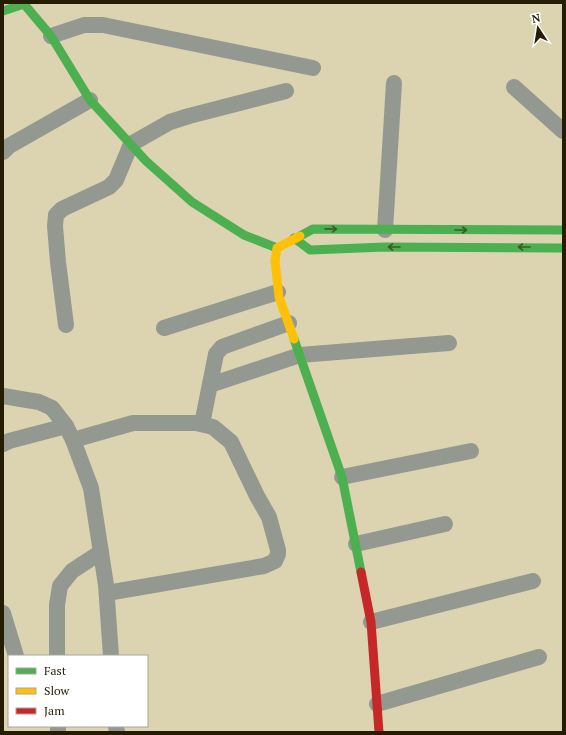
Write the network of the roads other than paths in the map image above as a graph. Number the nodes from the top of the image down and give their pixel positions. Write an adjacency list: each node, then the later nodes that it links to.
1 (25, 4): 2 (street); 3 (street)
2 (3, 11)
3 (51, 36): 4 (street); 8 (street)
4 (313, 68)
5 (394, 83): 12 (street)
6 (514, 86): 9 (street)
7 (286, 91): 10 (street)
8 (90, 100): 10 (street); 11 (street)
9 (563, 131)
10 (131, 144): 15 (street); 19 (street)
11 (3, 152)
12 (385, 230): 13 (street, one-way to 13); 14 (street, one-way to 12)
13 (563, 230)
14 (294, 238): 15 (street); 16 (street, one-way to 14)
15 (277, 248): 17 (street)
16 (563, 248)
17 (278, 292): 18 (street); 20 (street)
18 (288, 323): 22 (street); 23 (street)
19 (66, 324)
20 (164, 328)
21 (449, 343): 22 (street)
22 (300, 355): 23 (street); 30 (street)
23 (210, 385): 25 (street)
24 (3, 396): 26 (street)
25 (202, 424): 27 (street); 35 (street)
26 (66, 426): 27 (street); 28 (street)
27 (73, 440): 33 (street)
28 (3, 444)
29 (471, 451): 30 (street)
30 (342, 477): 32 (street)
31 (445, 524): 32 (street)
32 (356, 544): 37 (street)
33 (101, 552): 35 (street); 39 (street)
34 (533, 581): 37 (street)
35 (107, 593): 40 (street)
36 (3, 613): 38 (street)
37 (371, 622): 42 (street)
38 (16, 655)
39 (57, 655)
40 (111, 655)
41 (539, 657): 42 (street)
42 (377, 704): 43 (street)
43 (379, 732)

